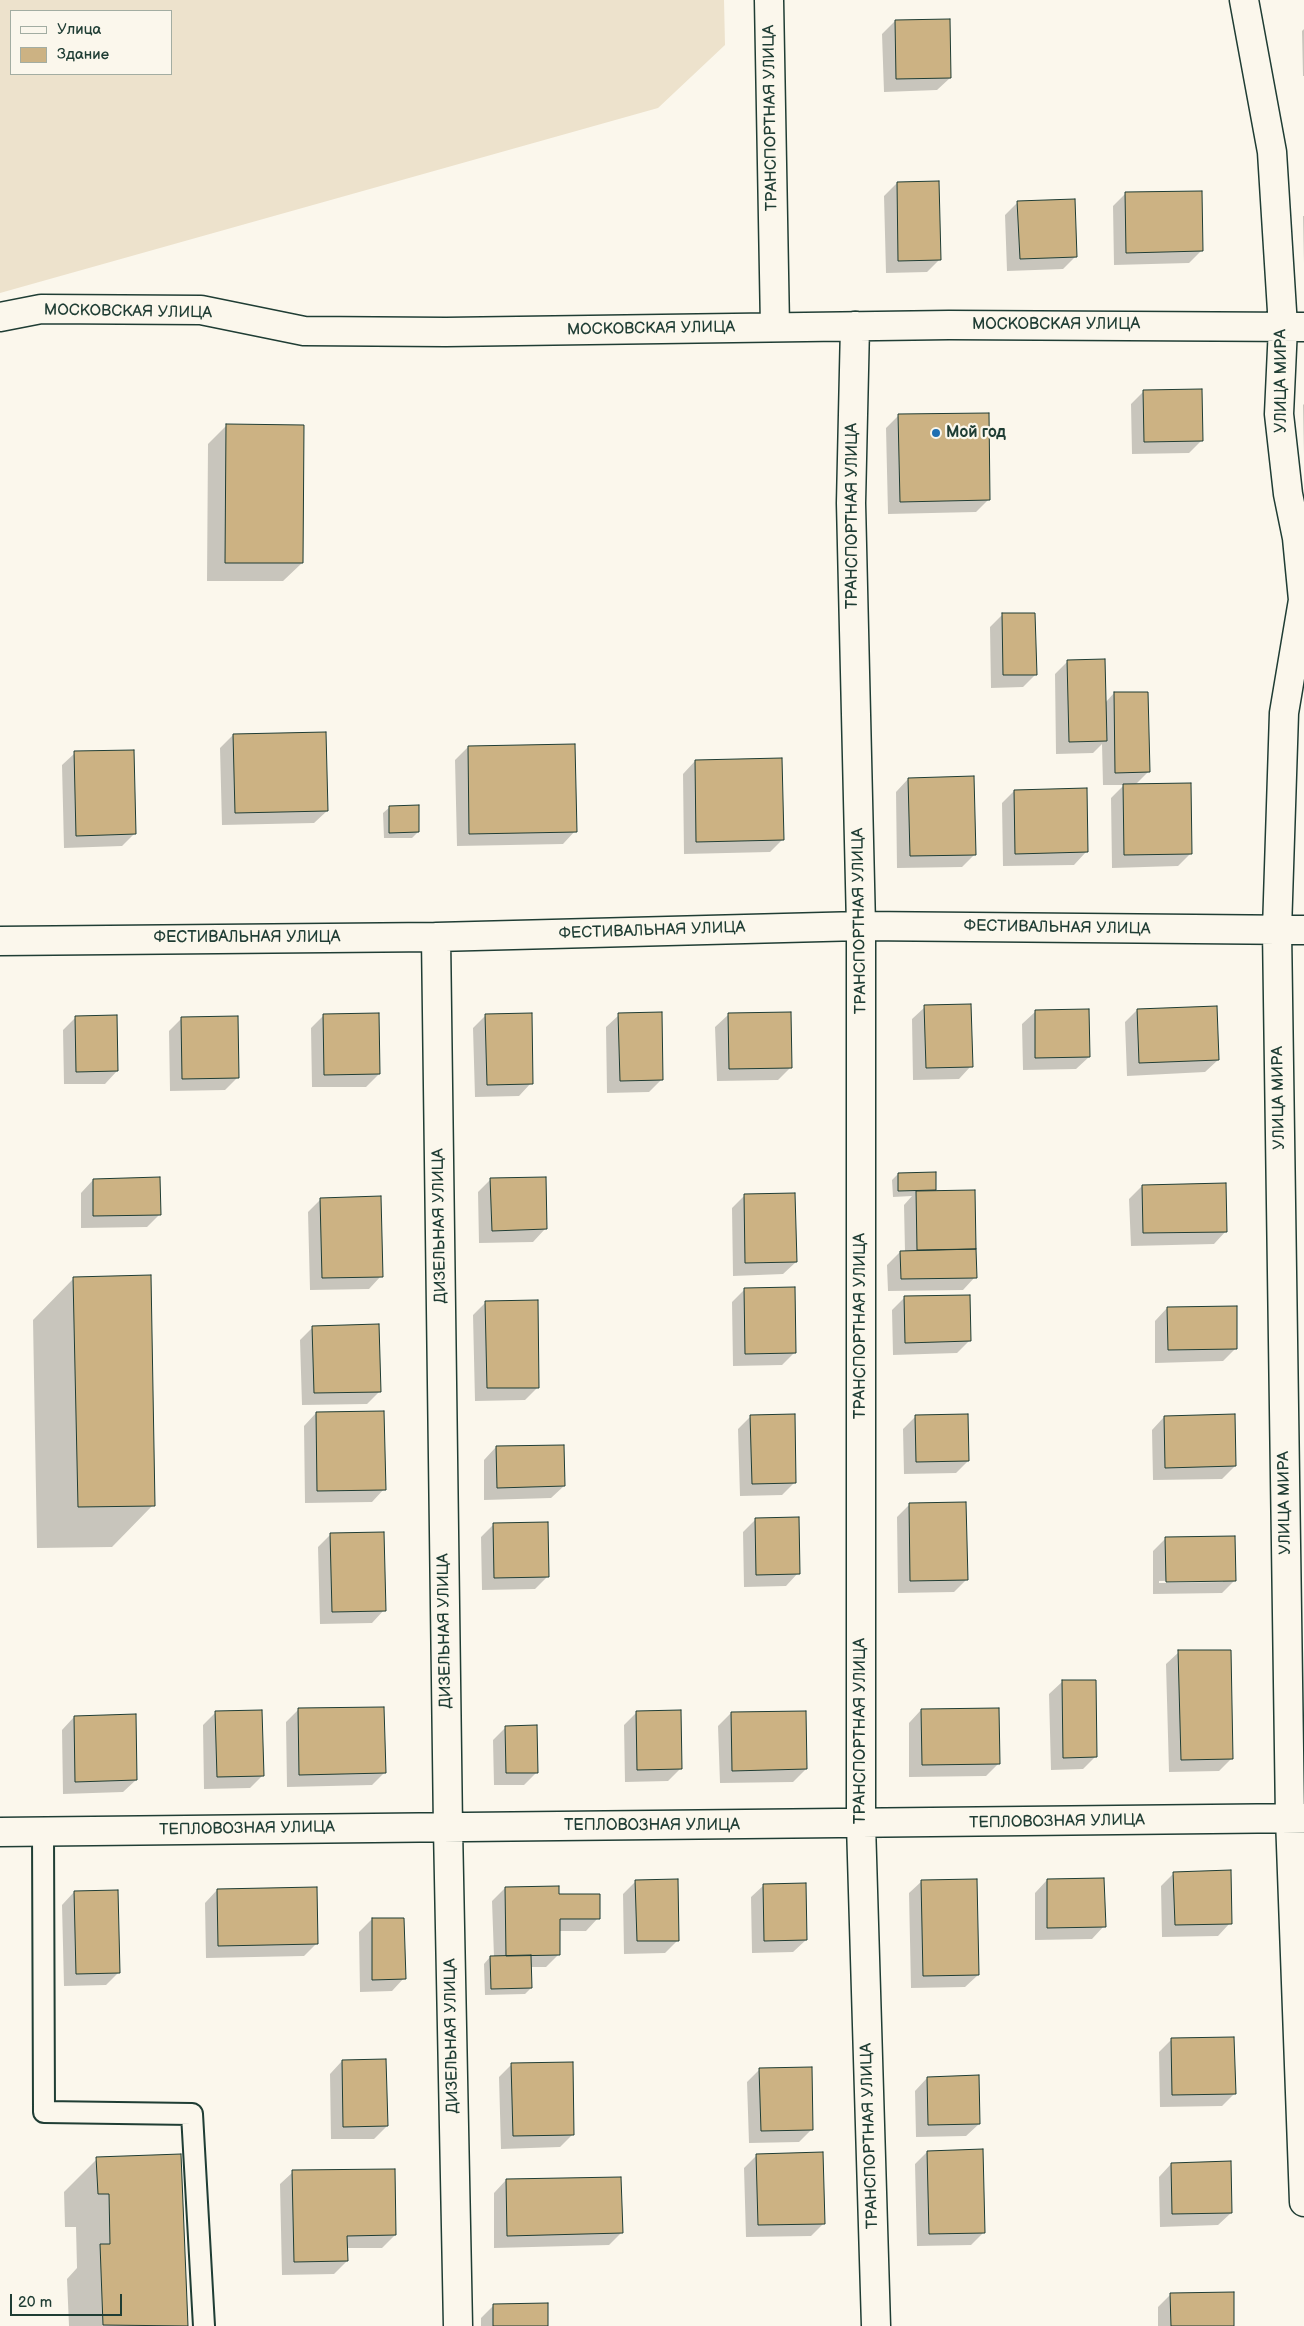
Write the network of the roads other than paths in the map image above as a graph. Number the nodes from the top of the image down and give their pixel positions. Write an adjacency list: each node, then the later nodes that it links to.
1 (769, 0): 5 (street, ТРАНСПОРТНАЯ УЛИЦА)
2 (1244, 0): 6 (street, УЛИЦА МИРА)
3 (0, 317): 5 (street, МОСКОВСКАЯ УЛИЦА)
4 (855, 326): 5 (street, МОСКОВСКАЯ УЛИЦА); 6 (street, МОСКОВСКАЯ УЛИЦА); 7 (street, ТРАНСПОРТНАЯ УЛИЦА)
5 (776, 327)
6 (1293, 327): 8 (street, УЛИЦА МИРА)
7 (861, 926): 8 (street, ФЕСТИВАЛЬНАЯ УЛИЦА); 10 (street, ФЕСТИВАЛЬНАЯ УЛИЦА); 13 (street, ТРАНСПОРТНАЯ УЛИЦА)
8 (1277, 930): 9 (street, ФЕСТИВАЛЬНАЯ УЛИЦА); 12 (street, УЛИЦА МИРА)
9 (1304, 930)
10 (436, 937): 11 (street, ФЕСТИВАЛЬНАЯ УЛИЦА); 14 (street, ДИЗЕЛЬНАЯ УЛИЦА)
11 (0, 940)
12 (1297, 1818): 13 (street, ТЕПЛОВОЗНАЯ УЛИЦА); 17 (street, УЛИЦА МИРА)
13 (861, 1824): 14 (street, ТЕПЛОВОЗНАЯ УЛИЦА); 20 (street, ТРАНСПОРТНАЯ УЛИЦА)
14 (448, 1828): 15 (street, ТЕПЛОВОЗНАЯ УЛИЦА); 19 (street, ДИЗЕЛЬНАЯ УЛИЦА)
15 (43, 1831): 16 (street, ТЕПЛОВОЗНАЯ УЛИЦА); 18 (lane)
16 (0, 1832)
17 (1304, 2202)
18 (204, 2326)
19 (458, 2326)
20 (876, 2326)

